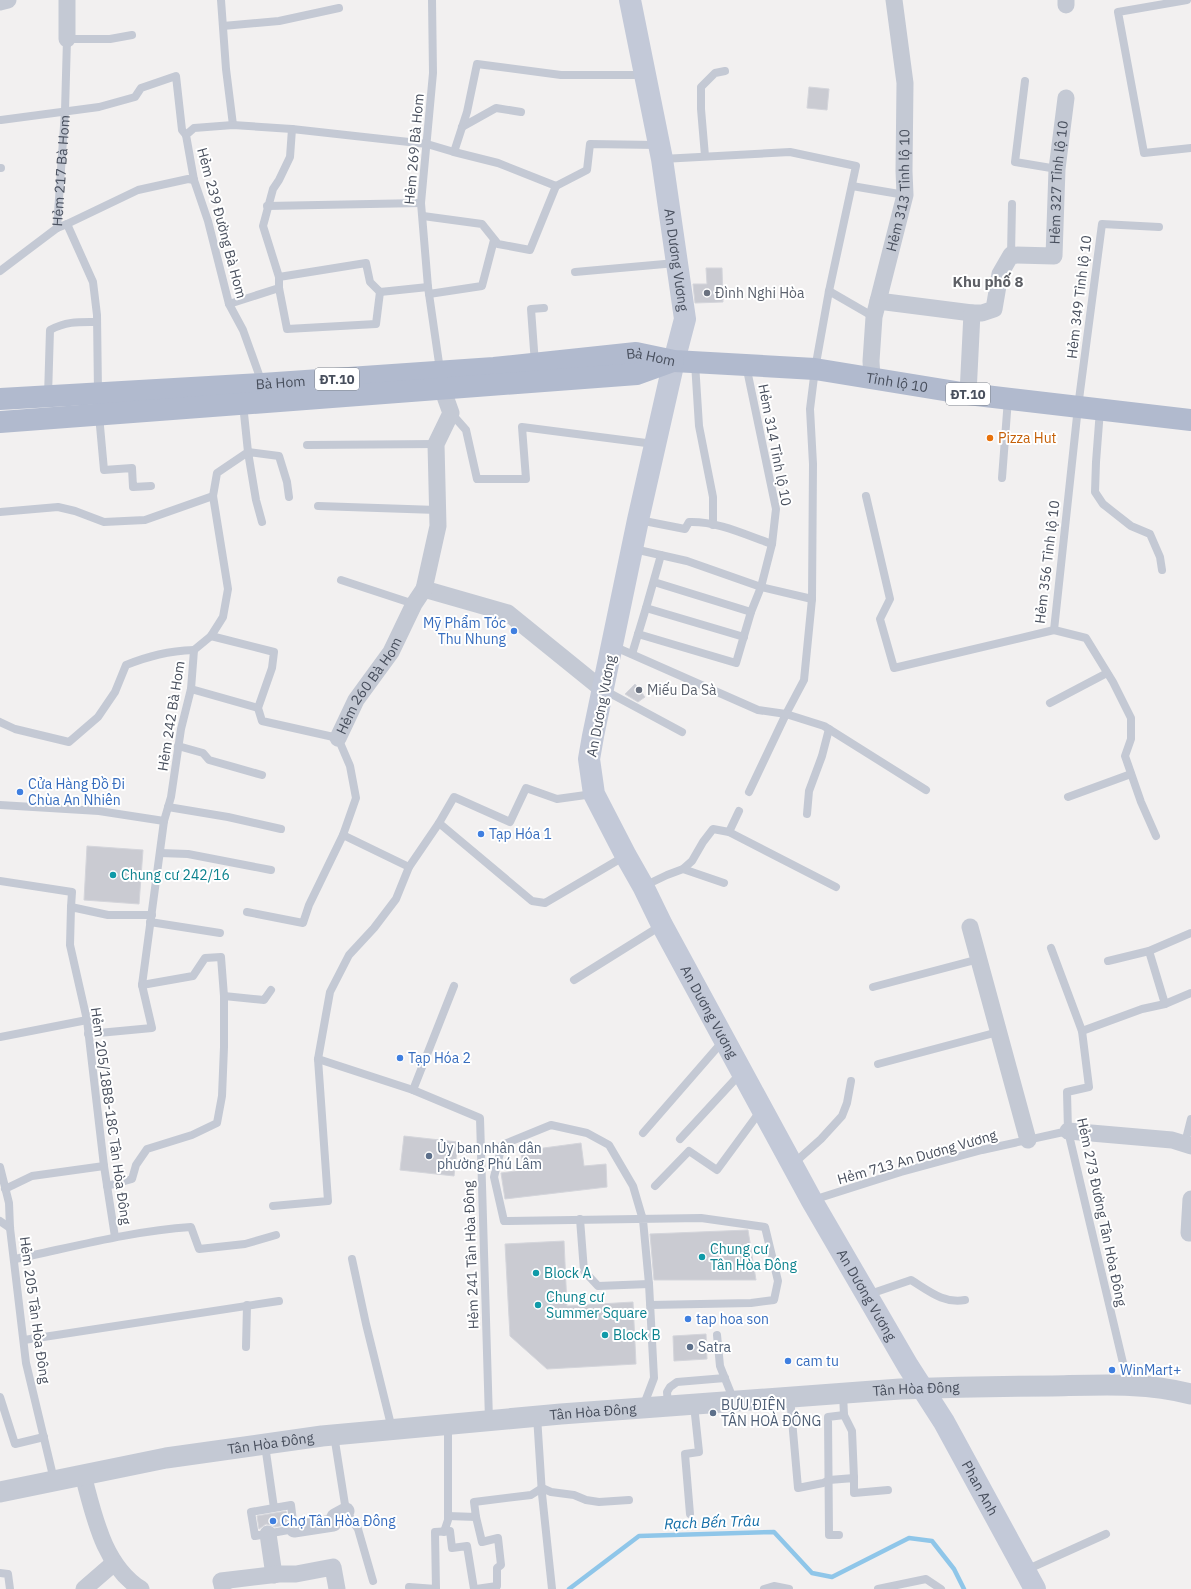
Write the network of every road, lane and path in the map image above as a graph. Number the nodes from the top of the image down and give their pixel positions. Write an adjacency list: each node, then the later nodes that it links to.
1 (8, 0): 8 (street)
2 (67, 0): 12 (street, Hẻm 217 Bà Hom)
3 (221, 0): 10 (lane)
4 (432, 0): 24 (lane, Hẻm 269 Bà Hom)
5 (630, 0): 14 (main road, An Dương Vương)
6 (894, 0): 33 (street, Hẻm 313 Tỉnh lộ 10)
7 (1187, 0): 25 (lane)
8 (0, 2)
9 (339, 8): 10 (lane)
10 (223, 26): 20 (lane)
11 (132, 35): 12 (lane)
12 (67, 40): 17 (lane, Hẻm 217 Bà Hom)
13 (725, 71): 28 (lane)
14 (644, 75): 21 (lane); 27 (main road, An Dương Vương)
15 (1025, 81): 29 (lane)
16 (1066, 98): 29 (street, Hẻm 327 Tỉnh lộ 10)
17 (65, 111): 19 (lane); 23 (lane); 40 (lane, Hẻm 217 Bà Hom)
18 (521, 112): 21 (lane)
19 (1, 120)
20 (233, 125): 22 (lane, Hẻm 239 Đường Bà Hom); 23 (lane, Hẻm 239 Đường Bà Hom)
21 (462, 127): 26 (lane)
22 (292, 129): 24 (lane, Hẻm 239 Đường Bà Hom); 36 (lane)
23 (186, 135): 30 (lane, Hẻm 239 Đường Bà Hom)
24 (427, 144): 26 (lane, Hẻm 239 Đường Bà Hom); 34 (lane, Hẻm 269 Bà Hom)
25 (1191, 148)
26 (454, 152): 31 (lane, Hẻm 239 Đường Bà Hom)
27 (660, 152): 28 (lane); 31 (lane); 43 (main road, An Dương Vương)
28 (705, 156): 32 (lane)
29 (1057, 169): 42 (street, Hẻm 327 Tỉnh lộ 10)
30 (194, 180): 38 (lane); 52 (lane, Hẻm 239 Đường Bà Hom)
31 (556, 186): 41 (lane)
32 (852, 186): 33 (lane); 49 (lane)
33 (905, 195): 51 (street, Hẻm 313 Tỉnh lộ 10)
34 (421, 203): 36 (lane); 37 (lane, Hẻm 269 Bà Hom)
35 (1012, 204): 42 (lane)
36 (267, 206): 46 (lane)
37 (423, 216): 41 (lane); 48 (lane, Hẻm 269 Bà Hom)
38 (67, 224): 40 (lane, Hẻm 217 Bà Hom); 56 (lane, Hẻm 217 Bà Hom)
39 (1159, 227): 70 (lane, Hẻm 349 Tỉnh lộ 10)
40 (57, 228): 44 (lane)
41 (494, 240): 48 (lane)
42 (1011, 255): 54 (street)
43 (676, 263): 45 (lane); 57 (main road, An Dương Vương)
44 (0, 271)
45 (574, 272)
46 (279, 277): 47 (lane); 50 (lane)
47 (279, 288): 50 (lane); 52 (lane)
48 (428, 290): 50 (lane); 61 (lane, Hẻm 269 Bà Hom)
49 (829, 291): 55 (lane); 60 (lane)
50 (380, 292)
51 (878, 301): 54 (street); 55 (street, Hẻm 313 Tỉnh lộ 10)
52 (229, 304): 63 (lane, Hẻm 239 Đường Bà Hom)
53 (544, 308): 58 (lane)
54 (972, 313): 64 (street)
55 (874, 317): 62 (street, Hẻm 313 Tỉnh lộ 10)
56 (97, 322): 65 (lane); 69 (lane, Hẻm 217 Bà Hom)
57 (684, 362): 58 (main road, Bà Hom / ĐT.10); 59 (main road, Tỉnh lộ 10 / ĐT.10); 61 (main road, Bà Hom / ĐT.10); 76 (main road, An Dương Vương); 89 (lane)
58 (535, 364): 61 (main road, Bà Hom / ĐT.10)
59 (746, 365): 60 (main road, Tỉnh lộ 10 / ĐT.10); 90 (lane, Hẻm 314 Tỉnh lộ 10)
60 (815, 369): 62 (main road, Tỉnh lộ 10 / ĐT.10); 98 (lane)
61 (441, 379): 63 (main road, Bà Hom / ĐT.10); 68 (main road, Bà Hom / ĐT.10); 72 (street)
62 (872, 379): 64 (main road, Tỉnh lộ 10 / ĐT.10)
63 (262, 384): 69 (main road, Bà Hom / ĐT.10)
64 (968, 394): 66 (main road, Tỉnh lộ 10 / ĐT.10)
65 (48, 396): 67 (main road, Bà Hom / ĐT.10); 69 (main road, Bà Hom / ĐT.10)
66 (1008, 398): 70 (main road, Tỉnh lộ 10 / ĐT.10); 79 (lane)
67 (0, 399)
68 (242, 403): 69 (main road, Bà Hom / ĐT.10); 78 (lane)
69 (99, 404): 74 (main road, Bà Hom / ĐT.10); 80 (lane, Hẻm 217 Bà Hom)
70 (1078, 407): 71 (main road, Tỉnh lộ 10 / ĐT.10); 102 (lane, Hẻm 356 Tỉnh lộ 10)
71 (1101, 409): 73 (main road, Tỉnh lộ 10 / ĐT.10); 93 (lane)
72 (450, 413): 75 (street, Hẻm 260 Bà Hom); 76 (lane)
73 (1191, 420)
74 (0, 422)
75 (436, 444): 77 (lane); 85 (street, Hẻm 260 Bà Hom)
76 (655, 444): 87 (main road, An Dương Vương)
77 (307, 446)
78 (248, 452): 81 (lane, Hẻm 242 Bà Hom); 83 (lane); 88 (lane)
79 (1002, 478)
80 (151, 486)
81 (213, 496): 86 (lane); 104 (lane, Hẻm 242 Bà Hom)
82 (866, 496): 102 (lane, Hẻm 356 Tỉnh lộ 10)
83 (289, 497)
84 (318, 506): 85 (lane)
85 (437, 510): 97 (street, Hẻm 260 Bà Hom)
86 (0, 512)
87 (638, 520): 89 (lane); 91 (main road, An Dương Vương)
88 (262, 522)
89 (713, 525): 90 (lane)
90 (772, 544): 96 (lane, Hẻm 314 Tỉnh lộ 10)
91 (633, 548): 92 (lane); 107 (main road, An Dương Vương)
92 (661, 555): 95 (lane); 96 (lane)
93 (1162, 570)
94 (341, 580): 99 (lane)
95 (654, 582): 100 (lane); 101 (lane)
96 (761, 587): 98 (lane); 101 (lane, Hẻm 314 Tỉnh lộ 10)
97 (424, 589): 99 (street, Hẻm 260 Bà Hom); 110 (street)
98 (812, 599): 113 (lane)
99 (414, 604): 117 (street, Hẻm 260 Bà Hom)
100 (646, 608): 103 (lane); 105 (lane)
101 (751, 612): 105 (lane, Hẻm 314 Tỉnh lộ 10)
102 (1054, 630): 108 (lane)
103 (638, 634): 105 (lane, Hẻm 314 Tỉnh lộ 10); 107 (lane)
104 (211, 636): 106 (lane, Hẻm 242 Bà Hom); 112 (lane)
105 (744, 636)
106 (194, 650): 109 (lane, Hẻm 242 Bà Hom); 114 (lane)
107 (622, 650): 110 (main road, An Dương Vương); 113 (lane)
108 (1107, 673): 111 (lane); 119 (lane)
109 (191, 689): 112 (lane); 118 (lane, Hẻm 242 Bà Hom)
110 (603, 690): 116 (lane); 123 (main road, An Dương Vương)
111 (1050, 703)
112 (258, 708): 117 (lane)
113 (786, 714): 115 (lane); 122 (lane)
114 (0, 722)
115 (829, 729): 121 (lane); 128 (lane)
116 (682, 732)
117 (338, 738): 133 (lane, Hẻm 260 Bà Hom)
118 (178, 746): 120 (lane); 126 (lane, Hẻm 242 Bà Hom)
119 (1131, 774): 124 (lane); 134 (lane)
120 (262, 775)
121 (926, 790)
122 (749, 792)
123 (594, 794): 130 (lane); 136 (main road, An Dương Vương)
124 (1068, 797)
125 (0, 805): 129 (lane)
126 (168, 807): 129 (lane, Hẻm 242 Bà Hom); 131 (lane)
127 (739, 811): 132 (lane)
128 (808, 814)
129 (164, 821): 135 (lane, Hẻm 242 Bà Hom)
130 (439, 823): 136 (lane); 137 (lane)
131 (281, 829)
132 (729, 832): 138 (lane); 143 (lane)
133 (343, 835): 137 (lane); 145 (lane, Hẻm 260 Bà Hom)
134 (1156, 836)
135 (160, 853): 139 (lane); 146 (lane, Hẻm 242 Bà Hom)
136 (626, 856): 142 (main road, An Dương Vương)
137 (409, 867): 169 (lane)
138 (683, 869): 141 (lane); 142 (lane)
139 (271, 870)
140 (0, 881): 144 (lane)
141 (724, 883)
142 (643, 886): 147 (main road, An Dương Vương)
143 (836, 887)
144 (71, 907): 146 (lane); 163 (lane, Hẻm 205/18B8-18C Tân Hòa Đông)
145 (246, 912)
146 (151, 918): 149 (lane); 156 (lane, Hẻm 242 Bà Hom)
147 (662, 925): 155 (lane); 168 (main road, An Dương Vương)
148 (970, 927): 153 (street)
149 (220, 933)
150 (1191, 933): 152 (lane)
151 (1051, 948): 164 (lane, Hẻm 273 Đường Tân Hòa Đông)
152 (1149, 951): 154 (lane); 162 (lane)
153 (979, 959): 158 (lane); 165 (street)
154 (1108, 961)
155 (574, 980)
156 (142, 985): 161 (lane); 166 (lane)
157 (454, 986): 173 (lane)
158 (873, 987)
159 (271, 990): 161 (lane)
160 (1191, 993): 162 (lane)
161 (224, 996): 184 (lane)
162 (1165, 1004): 164 (lane)
163 (87, 1020): 166 (lane, Hẻm 205/18B8-18C Tân Hòa Đông); 167 (lane)
164 (1082, 1031): 176 (lane, Hẻm 273 Đường Tân Hòa Đông)
165 (998, 1032): 170 (lane); 179 (street)
166 (88, 1034): 182 (lane, Hẻm 205/18B8-18C Tân Hòa Đông)
167 (0, 1037)
168 (724, 1041): 171 (main road, An Dương Vương); 177 (lane)
169 (318, 1059): 173 (lane, Hẻm 241 Tân Hòa Đông); 189 (lane)
170 (878, 1064)
171 (741, 1072): 174 (main road, An Dương Vương); 178 (lane)
172 (851, 1081): 181 (lane)
173 (413, 1090): 222 (lane, Hẻm 241 Tân Hòa Đông)
174 (762, 1109): 181 (main road, An Dương Vương); 185 (lane)
175 (1191, 1119): 180 (lane)
176 (1068, 1131): 179 (lane, Hẻm 713 An Dương Vương); 180 (street); 209 (lane, Hẻm 273 Đường Tân Hòa Đông)
177 (643, 1133)
178 (680, 1138)
179 (1028, 1140): 188 (lane, Hẻm 713 An Dương Vương)
180 (1188, 1144)
181 (792, 1164): 188 (main road, An Dương Vương)
182 (104, 1166): 184 (lane, Hẻm 205/18B8-18C Tân Hòa Đông); 186 (lane)
183 (0, 1167): 186 (lane, Hẻm 205 Tân Hòa Đông)
184 (107, 1186): 196 (lane, Hẻm 205/18B8-18C Tân Hòa Đông)
185 (655, 1186)
186 (5, 1189): 193 (lane, Hẻm 205 Tân Hòa Đông)
187 (1191, 1199): 194 (street)
188 (812, 1201): 200 (main road, An Dương Vương)
189 (273, 1206)
190 (580, 1219): 191 (lane); 191 (lane); 199 (lane)
191 (643, 1220): 199 (lane); 204 (lane)
192 (0, 1221): 193 (lane)
193 (10, 1228): 198 (lane, Hẻm 205 Tân Hòa Đông)
194 (1191, 1233)
195 (276, 1235): 196 (lane)
196 (115, 1237): 198 (lane)
197 (352, 1259): 224 (lane)
198 (15, 1260): 206 (lane, Hẻm 205 Tân Hòa Đông)
199 (649, 1284): 204 (lane)
200 (867, 1295): 201 (lane); 210 (main road, An Dương Vương)
201 (965, 1300)
202 (280, 1301): 203 (lane)
203 (247, 1305): 206 (lane); 207 (lane)
204 (650, 1305): 218 (lane)
205 (718, 1335): 208 (lane)
206 (24, 1340): 226 (lane, Hẻm 205 Tân Hòa Đông)
207 (246, 1347)
208 (725, 1378): 215 (lane); 217 (lane)
209 (1128, 1385): 210 (street, Tân Hòa Đông); 212 (street, Tân Hòa Đông)
210 (922, 1388): 211 (street, Tân Hòa Đông); 249 (main road, Phan Anh)
211 (842, 1393): 214 (street, Tân Hòa Đông); 219 (lane)
212 (1191, 1394)
213 (0, 1397): 221 (lane)
214 (790, 1397): 215 (street, Tân Hòa Đông); 231 (lane)
215 (734, 1401): 216 (street, Tân Hòa Đông)
216 (694, 1404): 217 (street, Tân Hòa Đông); 238 (lane)
217 (668, 1406): 218 (street, Tân Hòa Đông)
218 (642, 1408): 220 (street, Tân Hòa Đông)
219 (844, 1415): 229 (lane); 231 (lane)
220 (537, 1416): 222 (street, Tân Hòa Đông); 233 (lane)
221 (4, 1419): 226 (lane)
222 (489, 1421): 223 (street, Tân Hòa Đông)
223 (448, 1425): 224 (street, Tân Hòa Đông); 239 (lane)
224 (392, 1429): 225 (street, Tân Hòa Đông)
225 (334, 1435): 227 (street, Tân Hòa Đông); 237 (lane)
226 (44, 1437): 230 (lane, Hẻm 205 Tân Hòa Đông)
227 (265, 1444): 228 (street, Tân Hòa Đông); 236 (lane)
228 (83, 1475): 230 (street, Tân Hòa Đông); 246 (street)
229 (854, 1478): 231 (lane); 232 (lane)
230 (54, 1480): 234 (street, Tân Hòa Đông)
231 (829, 1480): 245 (lane)
232 (888, 1490)
233 (542, 1491): 235 (lane); 240 (lane); 259 (lane)
234 (0, 1492)
235 (628, 1500)
236 (274, 1508): 241 (lane); 243 (lane)
237 (346, 1511): 241 (street); 250 (lane)
238 (690, 1514)
239 (448, 1516): 240 (lane); 242 (lane)
240 (476, 1517): 258 (lane)
241 (294, 1529): 243 (lane)
242 (444, 1532): 257 (lane); 258 (lane)
243 (268, 1534): 248 (street)
244 (1106, 1534): 249 (lane)
245 (838, 1535)
246 (114, 1563): 254 (street); 255 (street)
247 (0, 1573): 253 (lane)
248 (274, 1575): 251 (street); 256 (street)
249 (1030, 1580)
250 (373, 1581)
251 (222, 1585)
252 (409, 1586): 257 (lane)
253 (10, 1589)
254 (84, 1589)
255 (141, 1589)
256 (337, 1589)
257 (436, 1589)
258 (475, 1589)
259 (552, 1589)
260 (764, 1589): 261 (lane)
261 (789, 1589)
262 (878, 1589): 263 (lane)
263 (941, 1589)

